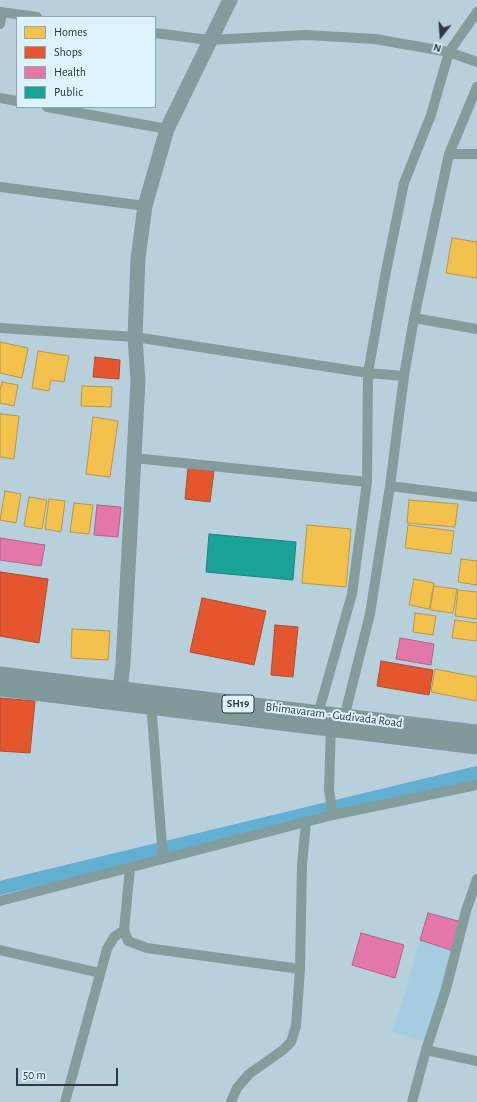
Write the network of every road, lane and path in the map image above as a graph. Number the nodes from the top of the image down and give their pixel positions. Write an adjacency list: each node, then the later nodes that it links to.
1 (230, 0): 7 (main road)
2 (1, 12): 4 (street); 5 (street)
3 (477, 12): 8 (street)
4 (31, 16)
5 (0, 24)
6 (156, 33): 7 (street)
7 (209, 40): 8 (street); 14 (main road)
8 (449, 52): 9 (street); 23 (street)
9 (477, 62)
10 (477, 87): 15 (street)
11 (0, 98): 12 (street)
12 (16, 101)
13 (52, 108): 14 (street)
14 (167, 129): 18 (main road)
15 (449, 154): 16 (street); 19 (street)
16 (477, 154)
17 (0, 187): 18 (street)
18 (145, 206): 22 (main road)
19 (414, 318): 21 (street); 24 (street)
20 (0, 328): 22 (street)
21 (477, 329)
22 (135, 337): 23 (street); 25 (main road)
23 (368, 373): 24 (street); 26 (street)
24 (404, 376): 27 (street)
25 (134, 458): 26 (street); 31 (main road)
26 (367, 482): 33 (street)
27 (390, 486): 28 (street); 33 (street)
28 (477, 497)
29 (0, 675): 31 (main road, Bhimavaram - Gudivada Road / SH19)
30 (0, 688): 32 (main road, Bhimavaram - Gudivada Road / SH19)
31 (120, 690): 32 (main road, Bhimavaram - Gudivada Road / SH19)
32 (151, 700): 33 (main road, Bhimavaram - Gudivada Road / SH19); 39 (street)
33 (333, 721): 34 (main road, Bhimavaram - Gudivada Road / SH19); 35 (main road, Bhimavaram - Gudivada Road / SH19); 37 (street)
34 (477, 732)
35 (477, 746)
36 (477, 785): 37 (street)
37 (333, 815): 38 (street)
38 (306, 822): 39 (street); 45 (street)
39 (163, 859): 40 (street)
40 (130, 868): 42 (street); 43 (street)
41 (477, 879): 47 (street)
42 (0, 901)
43 (124, 930): 45 (street); 46 (street)
44 (0, 950): 46 (street)
45 (300, 969): 50 (street)
46 (100, 973): 49 (street)
47 (426, 1050): 48 (street); 51 (street)
48 (477, 1061)
49 (65, 1102)
50 (231, 1102)
51 (412, 1102)

